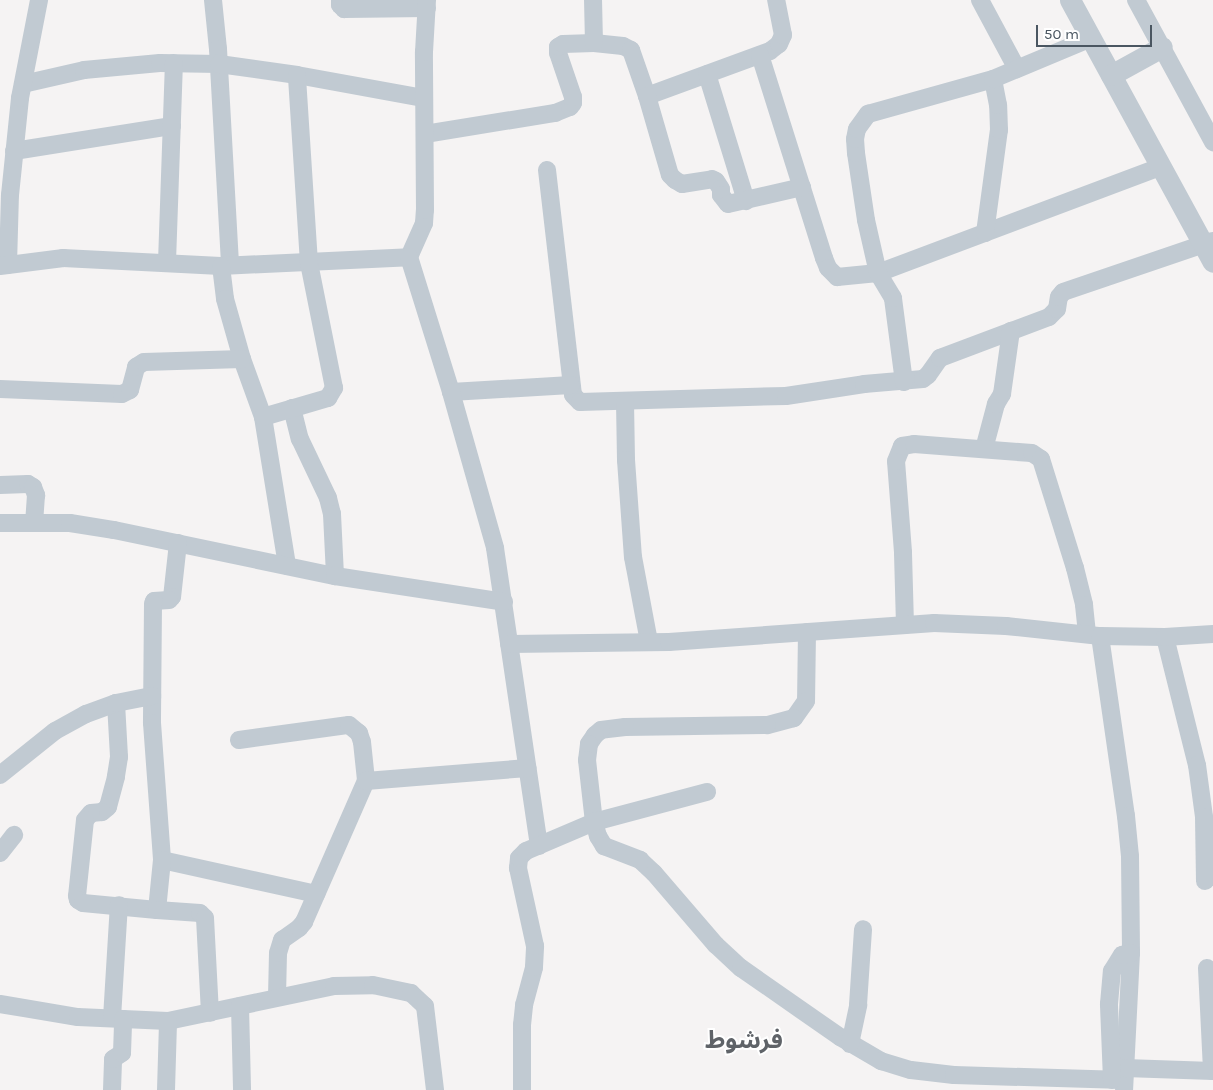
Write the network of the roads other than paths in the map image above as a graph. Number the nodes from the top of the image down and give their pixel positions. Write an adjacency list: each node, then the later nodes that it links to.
1 (39, 0): 21 (street)
2 (213, 0): 15 (street)
3 (340, 0): 9 (street)
4 (594, 0): 11 (street)
5 (776, 0): 13 (street)
6 (980, 0): 16 (street)
7 (1070, 0): 10 (street)
8 (1136, 0): 12 (street)
9 (427, 4): 23 (street)
10 (1091, 38): 16 (street); 19 (street)
11 (594, 43): 22 (street); 25 (street)
12 (1162, 48): 19 (street); 26 (street)
13 (760, 55): 17 (street); 30 (street)
14 (174, 63): 15 (street); 21 (street); 24 (street)
15 (219, 64): 18 (street); 38 (street)
16 (1017, 69): 20 (street)
17 (707, 74): 22 (street); 31 (street)
18 (297, 75): 23 (street); 36 (street)
19 (1111, 75): 28 (street)
20 (993, 79): 32 (street); 39 (street)
21 (23, 84): 27 (street)
22 (647, 96): 31 (street)
23 (424, 98): 25 (street)
24 (172, 126): 27 (street); 35 (street)
25 (425, 134): 34 (street)
26 (1213, 142)
27 (14, 152): 37 (street)
28 (1160, 168): 32 (street); 33 (street)
29 (547, 170): 43 (street)
30 (802, 186): 31 (street); 39 (street)
31 (746, 201)
32 (985, 233): 39 (street)
33 (1210, 250): 40 (street)
34 (409, 257): 36 (street); 45 (street)
35 (167, 262): 37 (street); 38 (street)
36 (309, 263): 38 (street); 47 (street)
37 (4, 266)
38 (226, 266): 41 (street)
39 (878, 273): 42 (street)
40 (1011, 331): 42 (street); 49 (street)
41 (242, 359): 44 (street); 48 (street)
42 (904, 382): 46 (street)
43 (571, 385): 45 (street); 46 (street)
44 (0, 389)
45 (451, 392): 56 (street)
46 (625, 402): 62 (street)
47 (292, 408): 48 (street); 55 (street)
48 (263, 417): 54 (street)
49 (984, 449): 57 (street); 60 (street)
50 (0, 485): 52 (street)
51 (0, 522): 52 (street)
52 (34, 523): 53 (street)
53 (178, 543): 54 (street); 64 (street)
54 (287, 566): 55 (street)
55 (335, 576): 56 (street)
56 (504, 602): 63 (street)
57 (905, 625): 58 (street); 60 (street)
58 (807, 632): 62 (street); 71 (street)
59 (1213, 634): 61 (street)
60 (1094, 635): 61 (street); 90 (street)
61 (1165, 637): 76 (street)
62 (649, 642): 63 (street)
63 (509, 644): 67 (street)
64 (152, 696): 65 (street); 75 (street)
65 (116, 703): 68 (street); 78 (street)
66 (239, 740): 69 (street)
67 (527, 768): 69 (street); 73 (street)
68 (0, 775)
69 (366, 781): 77 (street)
70 (707, 792): 71 (street)
71 (594, 822): 73 (street); 88 (street)
72 (14, 835): 74 (street)
73 (539, 846): 95 (street)
74 (0, 853)
75 (162, 860): 77 (street); 79 (street)
76 (1205, 881)
77 (316, 894): 82 (street)
78 (119, 905): 79 (street); 86 (street)
79 (157, 910): 85 (street)
80 (863, 929): 88 (street)
81 (1207, 968): 89 (street)
82 (278, 997): 84 (street); 94 (street)
83 (0, 1004): 86 (street)
84 (240, 1006): 85 (street); 93 (street)
85 (210, 1013): 87 (street)
86 (118, 1019): 87 (street); 91 (street)
87 (168, 1021): 92 (street)
88 (850, 1044): 90 (street)
89 (1213, 1071): 90 (street)
90 (1121, 1079)
91 (112, 1090)
92 (166, 1090)
93 (242, 1090)
94 (435, 1090)
95 (522, 1090)

